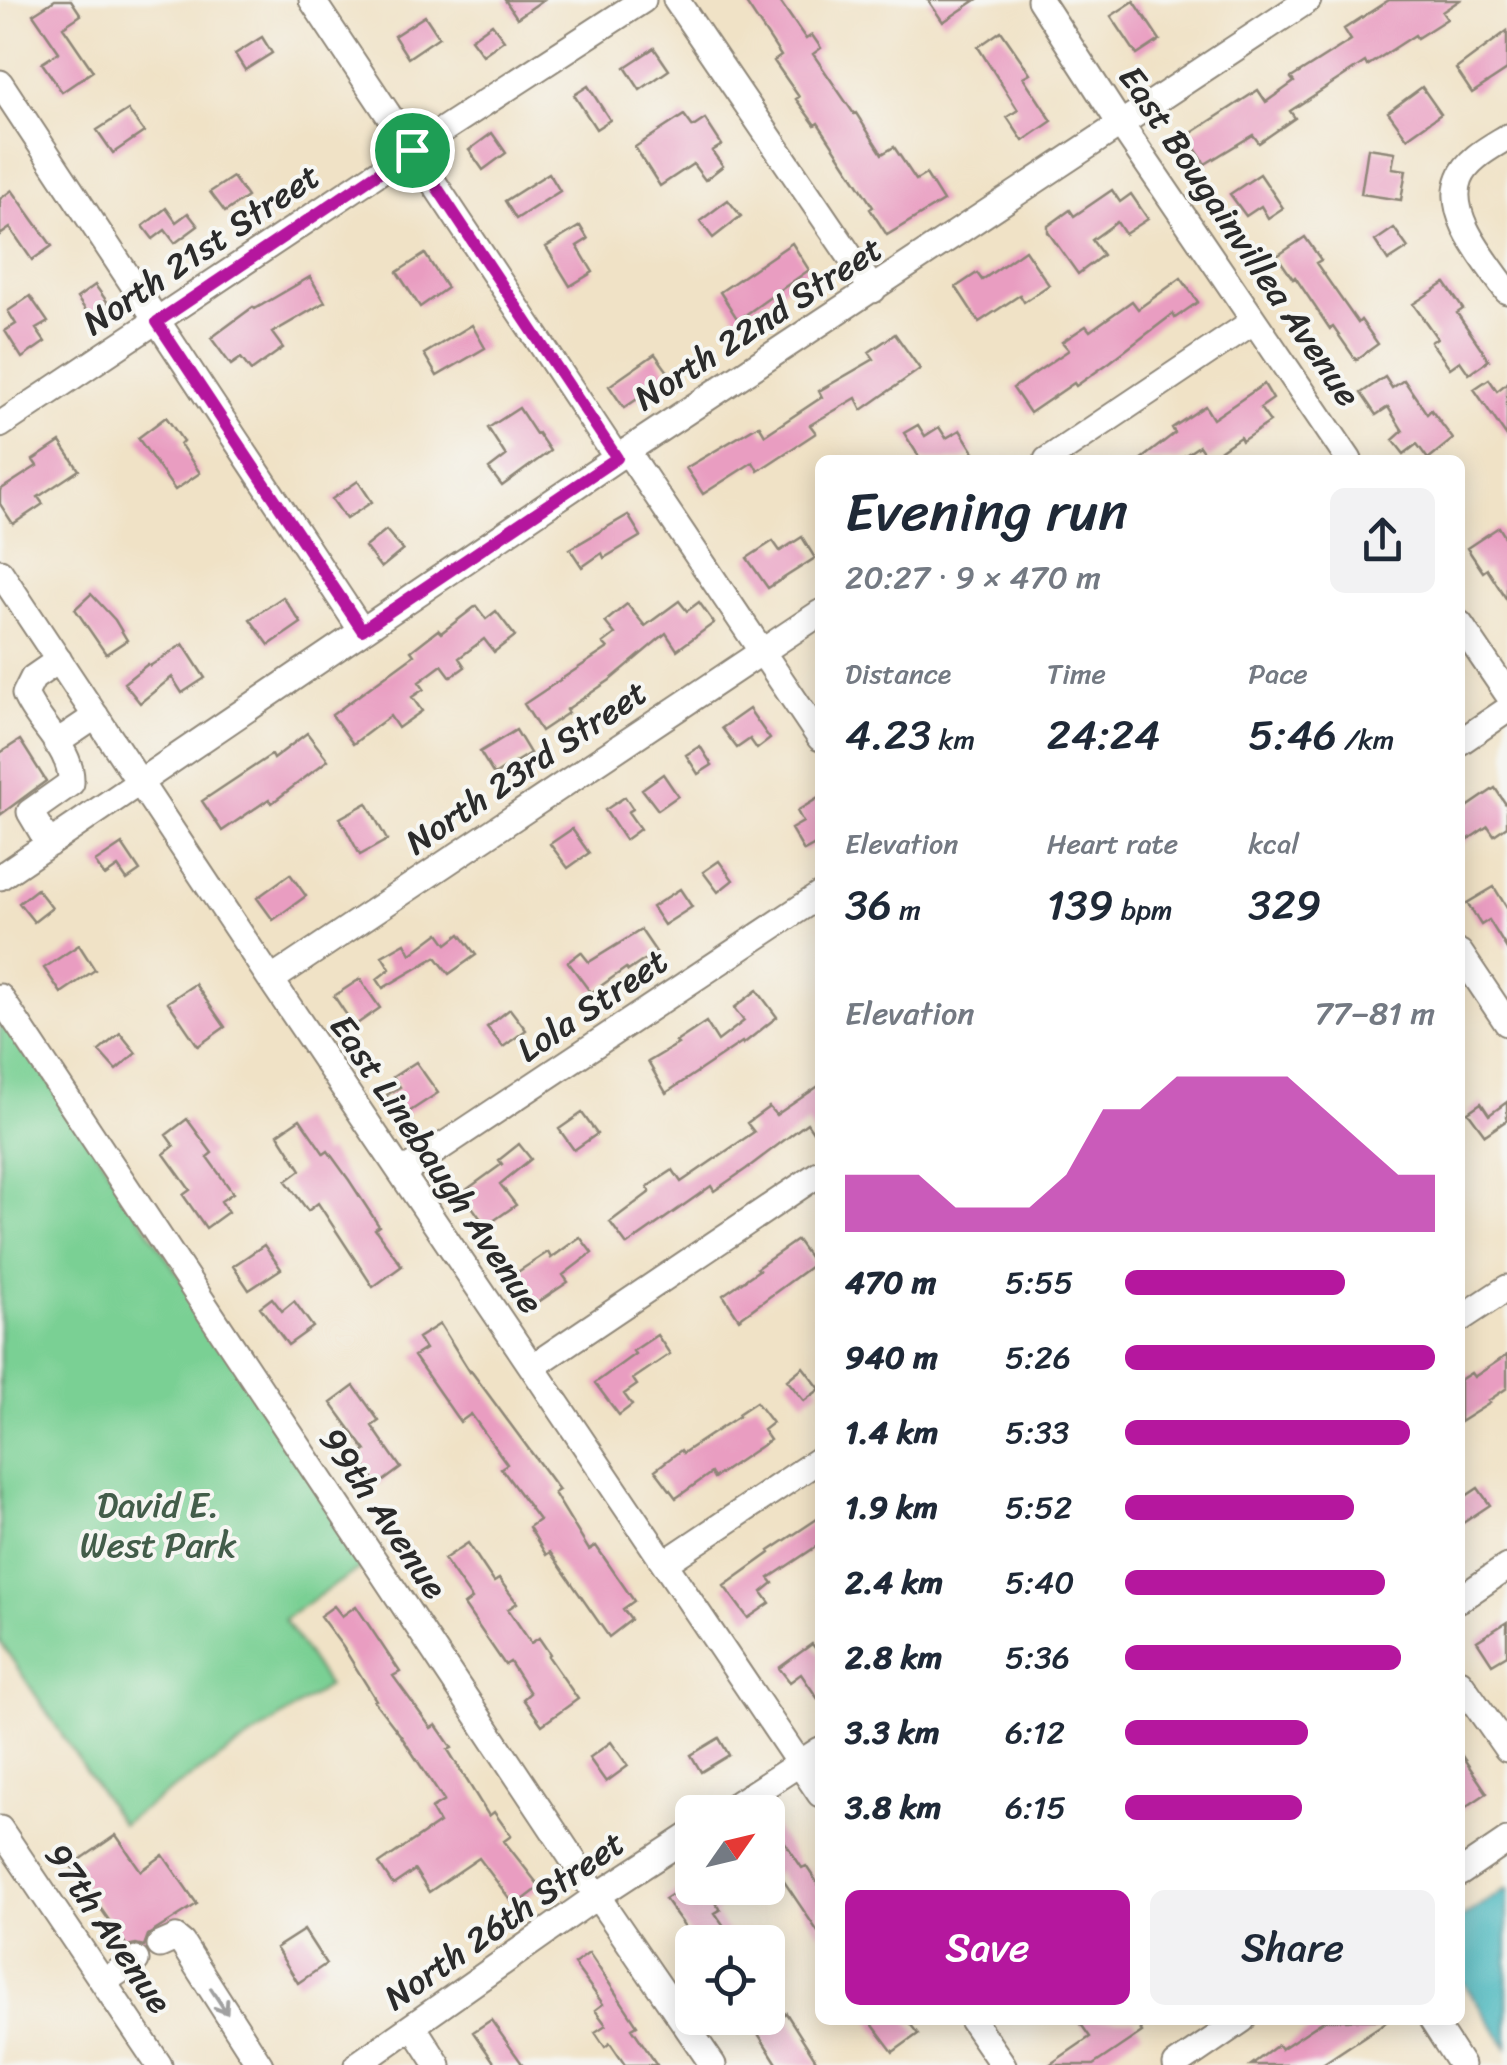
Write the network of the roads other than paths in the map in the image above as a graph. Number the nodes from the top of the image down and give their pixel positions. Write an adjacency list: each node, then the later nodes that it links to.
1 (312, 0): 9 (street)
2 (642, 0): 9 (street, North 21st Street)
3 (676, 0): 10 (street)
4 (1040, 0): 7 (street, East Bougainvillea Avenue)
5 (1308, 0): 7 (street, North 22nd Street)
6 (0, 83): 13 (street)
7 (1121, 125): 10 (street, North 22nd Street); 12 (street, East Bougainvillea Avenue)
8 (1507, 137): 11 (street)
9 (412, 150): 13 (street, North 21st Street); 15 (street)
10 (872, 290): 15 (street, North 22nd Street)
11 (1507, 291)
12 (1254, 320): 16 (street); 17 (street, East Bougainvillea Avenue)
13 (157, 322): 14 (street, North 21st Street); 20 (street)
14 (0, 425)
15 (622, 454): 20 (street, North 22nd Street); 22 (street)
16 (1054, 455)
17 (1346, 455)
18 (0, 572): 23 (street, East Linebaugh Avenue)
19 (815, 615): 22 (street, North 23rd Street)
20 (362, 630): 31 (street, North 22nd Street)
21 (1465, 631): 24 (street)
22 (762, 652): 27 (street); 37 (street, North 23rd Street)
23 (59, 660): 26 (street, East Linebaugh Avenue); 29 (street)
24 (1507, 693)
25 (1507, 710): 28 (street)
26 (96, 716): 29 (street); 31 (street, East Linebaugh Avenue)
27 (815, 731)
28 (1465, 739)
29 (56, 743): 30 (street)
30 (71, 783): 32 (street); 33 (street)
31 (141, 783): 32 (street, North 22nd Street); 37 (street, East Linebaugh Avenue)
32 (93, 815): 33 (street, North 22nd Street)
33 (50, 844): 34 (street, North 22nd Street)
34 (0, 877)
35 (815, 898): 40 (street, Lola Street)
36 (1465, 961): 39 (street)
37 (270, 980): 40 (street, East Linebaugh Avenue)
38 (0, 997): 57 (street, 99th Avenue)
39 (1507, 1024)
40 (402, 1173): 44 (street, East Linebaugh Avenue)
41 (815, 1176): 44 (street)
42 (1507, 1288): 43 (street)
43 (1465, 1317)
44 (532, 1367): 46 (street, East Linebaugh Avenue)
45 (815, 1462): 46 (street)
46 (665, 1563): 51 (street, East Linebaugh Avenue)
47 (1507, 1567): 48 (street)
48 (1465, 1595)
49 (1465, 1689): 50 (street)
50 (1507, 1749)
51 (810, 1756): 52 (street)
52 (751, 1795)
53 (0, 1830): 60 (street, 97th Avenue)
54 (1507, 1841): 56 (street)
55 (675, 1845): 57 (street, North 26th Street)
56 (1465, 1870)
57 (597, 1896): 64 (street, North 26th Street); 69 (street, 99th Avenue)
58 (168, 1941): 66 (street, one-way to 66)
59 (136, 1960): 60 (street)
60 (103, 1982): 65 (street, 97th Avenue)
61 (975, 2025): 70 (street)
62 (1235, 2025): 71 (street)
63 (1435, 2025): 72 (street)
64 (413, 2026): 67 (street, North 26th Street); 68 (street)
65 (159, 2065)
66 (260, 2065)
67 (356, 2065)
68 (438, 2065)
69 (713, 2065)
70 (1002, 2065)
71 (1176, 2065)
72 (1462, 2065)

